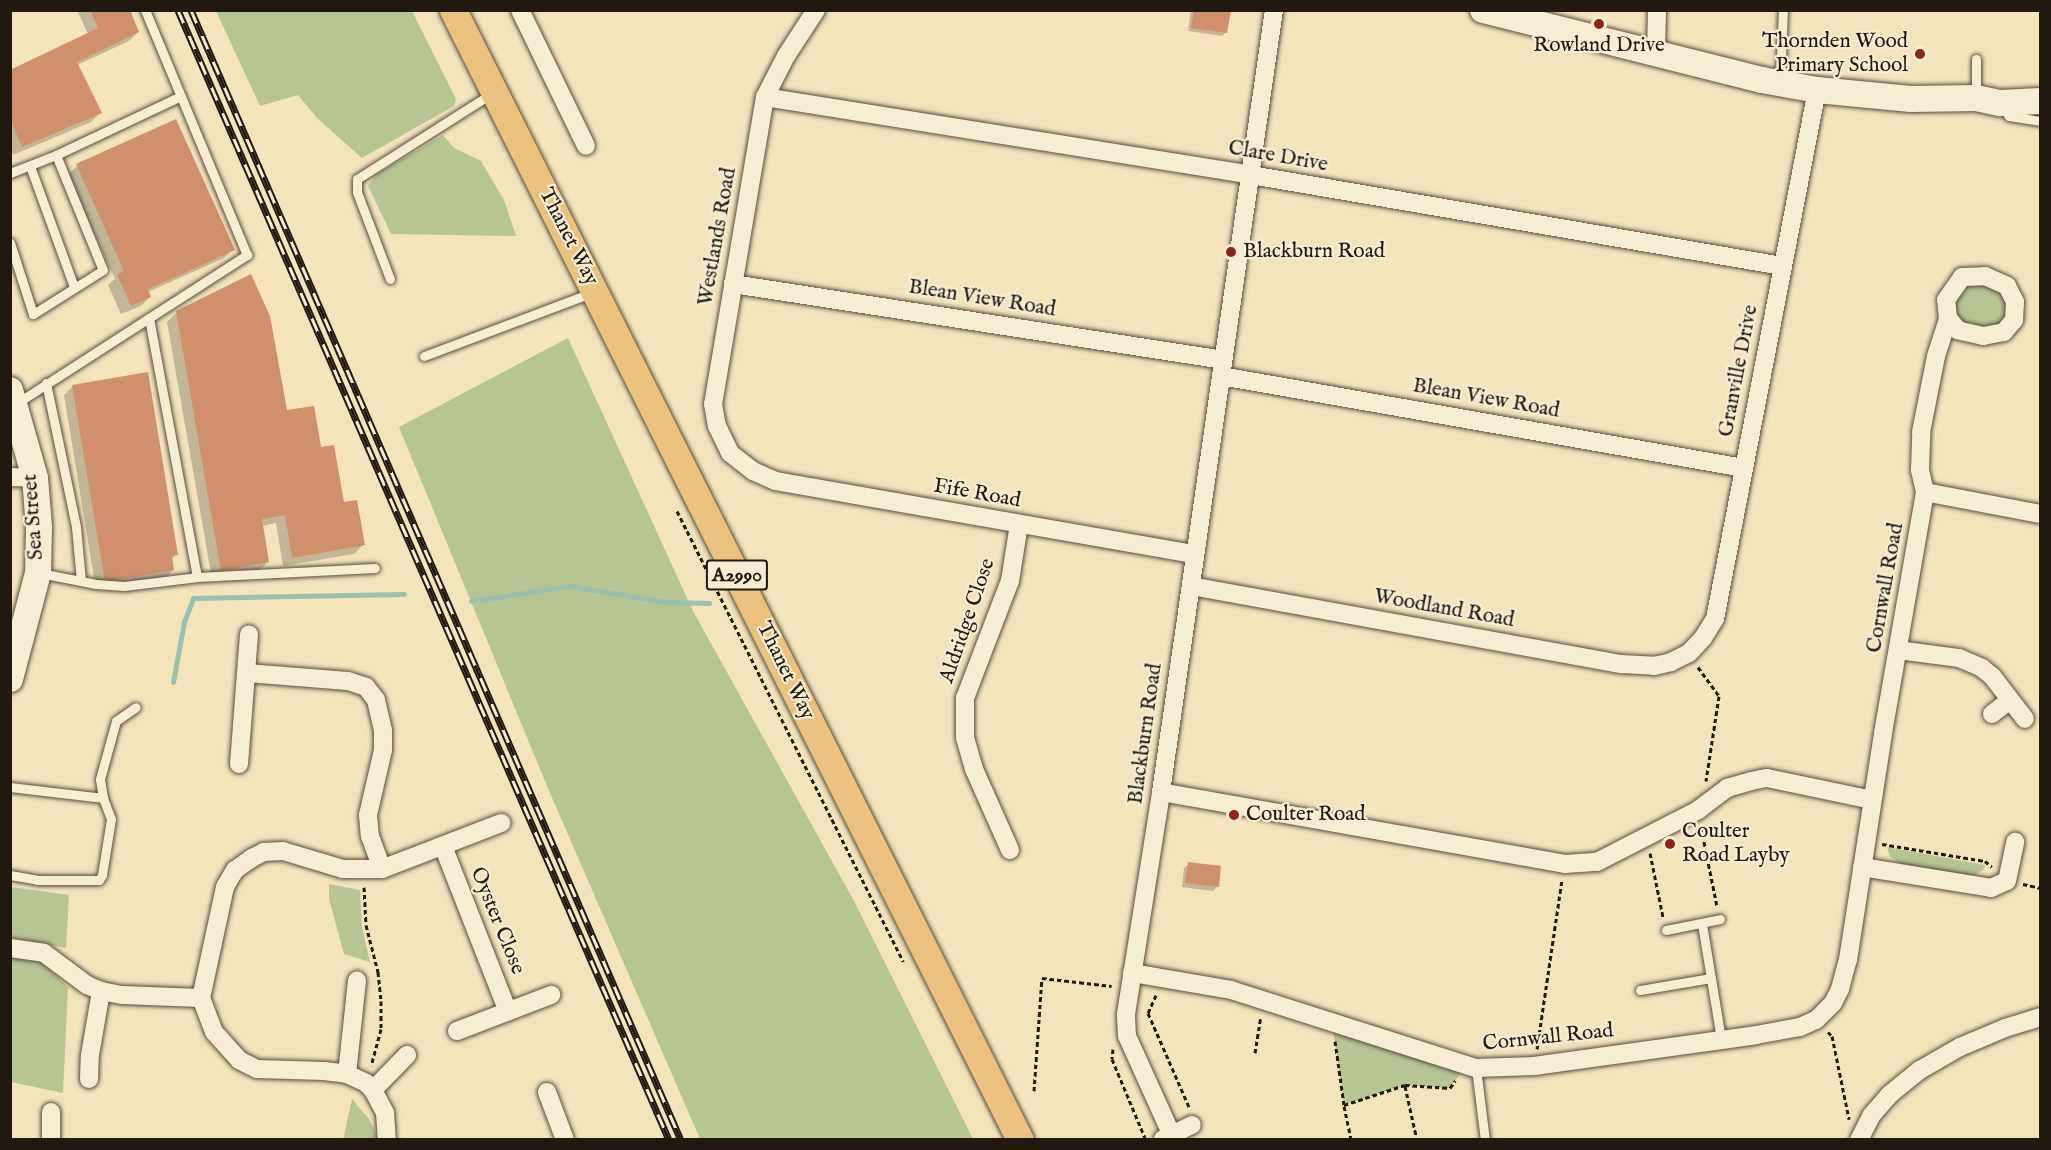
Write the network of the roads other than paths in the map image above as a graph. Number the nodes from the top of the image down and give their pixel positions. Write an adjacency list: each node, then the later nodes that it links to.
1 (145, 10): 14 (lane)
2 (453, 10): 13 (main road, Thanet Way / A2990)
3 (520, 10): 19 (street)
4 (816, 10): 15 (street, Westlands Road)
5 (1274, 10): 23 (street, Blackburn Road)
6 (1484, 10): 9 (street)
7 (1657, 10): 9 (street)
8 (1783, 10): 11 (lane)
9 (1656, 54): 11 (street)
10 (1977, 59): 16 (lane)
11 (1780, 83): 12 (street)
12 (1817, 90): 16 (street); 25 (street, Granville Drive)
13 (495, 92): 26 (lane); 29 (main road, Thanet Way / A2990)
14 (181, 96): 20 (lane); 30 (lane)
15 (765, 97): 23 (street, Clare Drive); 27 (street, Westlands Road)
16 (1988, 101): 17 (street); 18 (lane)
17 (2040, 101)
18 (2040, 121)
19 (584, 147)
20 (56, 155): 21 (lane); 28 (lane)
21 (30, 166): 22 (lane); 28 (lane)
22 (10, 173)
23 (1251, 175): 25 (street, Clare Drive); 33 (street, Blackburn Road)
24 (10, 243): 28 (lane)
25 (1782, 266): 36 (street, Granville Drive)
26 (390, 279)
27 (733, 284): 33 (street, Blean View Road); 37 (street, Westlands Road)
28 (74, 287)
29 (596, 292): 32 (lane); 97 (main road, Thanet Way / A2990)
30 (149, 318): 34 (lane); 45 (lane)
31 (1948, 318): 39 (street, Cornwall Road)
32 (424, 356)
33 (1222, 368): 36 (street, Blean View Road); 42 (street, Blackburn Road)
34 (46, 383): 35 (lane); 46 (lane)
35 (13, 398): 38 (street, Sea Street)
36 (1743, 468): 50 (street, Granville Drive)
37 (753, 471): 41 (street, Fife Road)
38 (23, 478): 44 (street, Sea Street)
39 (1925, 492): 40 (street); 49 (street, Cornwall Road)
40 (2040, 514)
41 (1020, 524): 42 (street, Fife Road); 63 (street, Aldridge Close)
42 (1194, 554): 47 (street, Blackburn Road)
43 (375, 568): 45 (lane)
44 (38, 573): 46 (lane); 52 (street, Sea Street)
45 (197, 577): 46 (lane)
46 (81, 581)
47 (1191, 586): 50 (street, Woodland Road); 59 (street, Blackburn Road)
48 (249, 634): 51 (street)
49 (1898, 650): 53 (street); 61 (street, Cornwall Road)
50 (1689, 653)
51 (247, 673): 57 (street); 67 (street)
52 (10, 678)
53 (2010, 700): 55 (street); 56 (street)
54 (136, 707): 60 (lane)
55 (1992, 714)
56 (2025, 719)
57 (239, 764)
58 (10, 787): 60 (lane)
59 (1161, 792): 61 (street); 75 (street, Blackburn Road)
60 (103, 798): 68 (lane)
61 (1872, 800): 66 (street, Cornwall Road)
62 (501, 823): 65 (street)
63 (1011, 836)
64 (2015, 842): 66 (street)
65 (443, 846): 67 (street); 80 (street, Oyster Close)
66 (1862, 867): 83 (street, Cornwall Road)
67 (382, 869): 79 (street)
68 (10, 875)
69 (1720, 919): 70 (lane)
70 (1702, 924): 71 (lane); 73 (lane)
71 (1666, 930)
72 (10, 948): 77 (street)
73 (1711, 978): 76 (lane); 83 (lane)
74 (357, 981): 86 (street)
75 (1131, 981): 85 (street, Cornwall Road); 92 (street, Blackburn Road)
76 (1640, 990)
77 (101, 991): 79 (street); 87 (street)
78 (551, 995): 80 (street)
79 (201, 998): 86 (street)
80 (508, 1012): 82 (street)
81 (2040, 1017): 93 (street)
82 (457, 1031)
83 (1721, 1039): 85 (street, Cornwall Road)
84 (407, 1055): 88 (street)
85 (1471, 1067): 98 (lane)
86 (347, 1074): 88 (street)
87 (89, 1079)
88 (374, 1090): 95 (street)
89 (547, 1092): 96 (street)
90 (51, 1112): 94 (street)
91 (1193, 1120): 92 (street, Blackburn Road)
92 (1169, 1138)
93 (1859, 1139)
94 (51, 1140)
95 (387, 1140)
96 (565, 1140)
97 (1020, 1140)
98 (1485, 1140)

